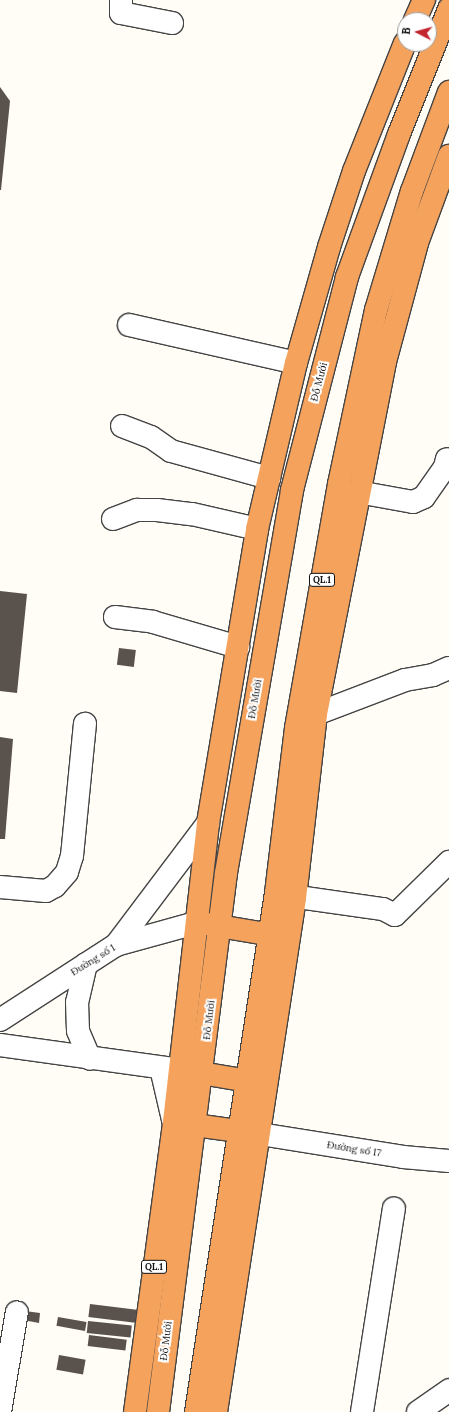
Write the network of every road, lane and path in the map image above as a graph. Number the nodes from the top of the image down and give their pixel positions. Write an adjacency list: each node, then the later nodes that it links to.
1 (121, 0): 5 (street)
2 (424, 0): 4 (highway)
3 (449, 9): 28 (highway, Đỗ Mười / QL.1)
4 (419, 12)
5 (172, 23)
6 (401, 52): 11 (highway, Đỗ Mười / QL.1)
7 (449, 92): 26 (highway, QL.1)
8 (449, 156): 9 (highway, QL.1)
9 (443, 192): 15 (highway, QL.1)
10 (129, 325): 11 (street)
11 (296, 364): 14 (highway, Đỗ Mười / QL.1)
12 (122, 426): 14 (street)
13 (447, 459): 15 (street)
14 (269, 478): 17 (highway, Đỗ Mười / QL.1)
15 (358, 492): 21 (highway, QL.1)
16 (113, 519): 17 (street)
17 (257, 529): 19 (highway, Đỗ Mười / QL.1)
18 (115, 617): 19 (street)
19 (238, 647): 23 (highway, Đỗ Mười / QL.1)
20 (449, 668): 21 (street)
21 (316, 714): 26 (highway, QL.1)
22 (85, 724): 25 (street)
23 (208, 823): 27 (highway, Đỗ Mười / QL.1); 30 (street)
24 (449, 862): 26 (street)
25 (0, 887)
26 (286, 896): 29 (highway, QL.1)
27 (196, 923): 28 (highway); 30 (street, Đường số 1); 35 (highway, Đỗ Mười / QL.1)
28 (220, 926): 29 (highway); 36 (highway, Đỗ Mười / QL.1)
29 (279, 936): 37 (highway, QL.1)
30 (116, 945): 31 (street, Đường số 1)
31 (86, 964): 32 (street, Đường số 1); 34 (street)
32 (0, 1020)
33 (0, 1045): 34 (street)
34 (90, 1059): 35 (street)
35 (170, 1069): 36 (highway); 38 (highway, Đỗ Mười / QL.1)
36 (202, 1074): 37 (highway); 38 (highway, Đỗ Mười / QL.1)
37 (257, 1082): 39 (highway, QL.1)
38 (184, 1123): 39 (highway); 45 (highway, Đỗ Mười / QL.1); 46 (highway, Đỗ Mười / QL.1)
39 (249, 1133): 40 (street, Đường số 17); 47 (highway, QL.1); 48 (highway, QL.1)
40 (449, 1161)
41 (394, 1208): 49 (street)
42 (17, 1312): 44 (street)
43 (449, 1390): 50 (street)
44 (0, 1412)
45 (135, 1412)
46 (158, 1412)
47 (196, 1412)
48 (216, 1412)
49 (362, 1412)
50 (418, 1412)

